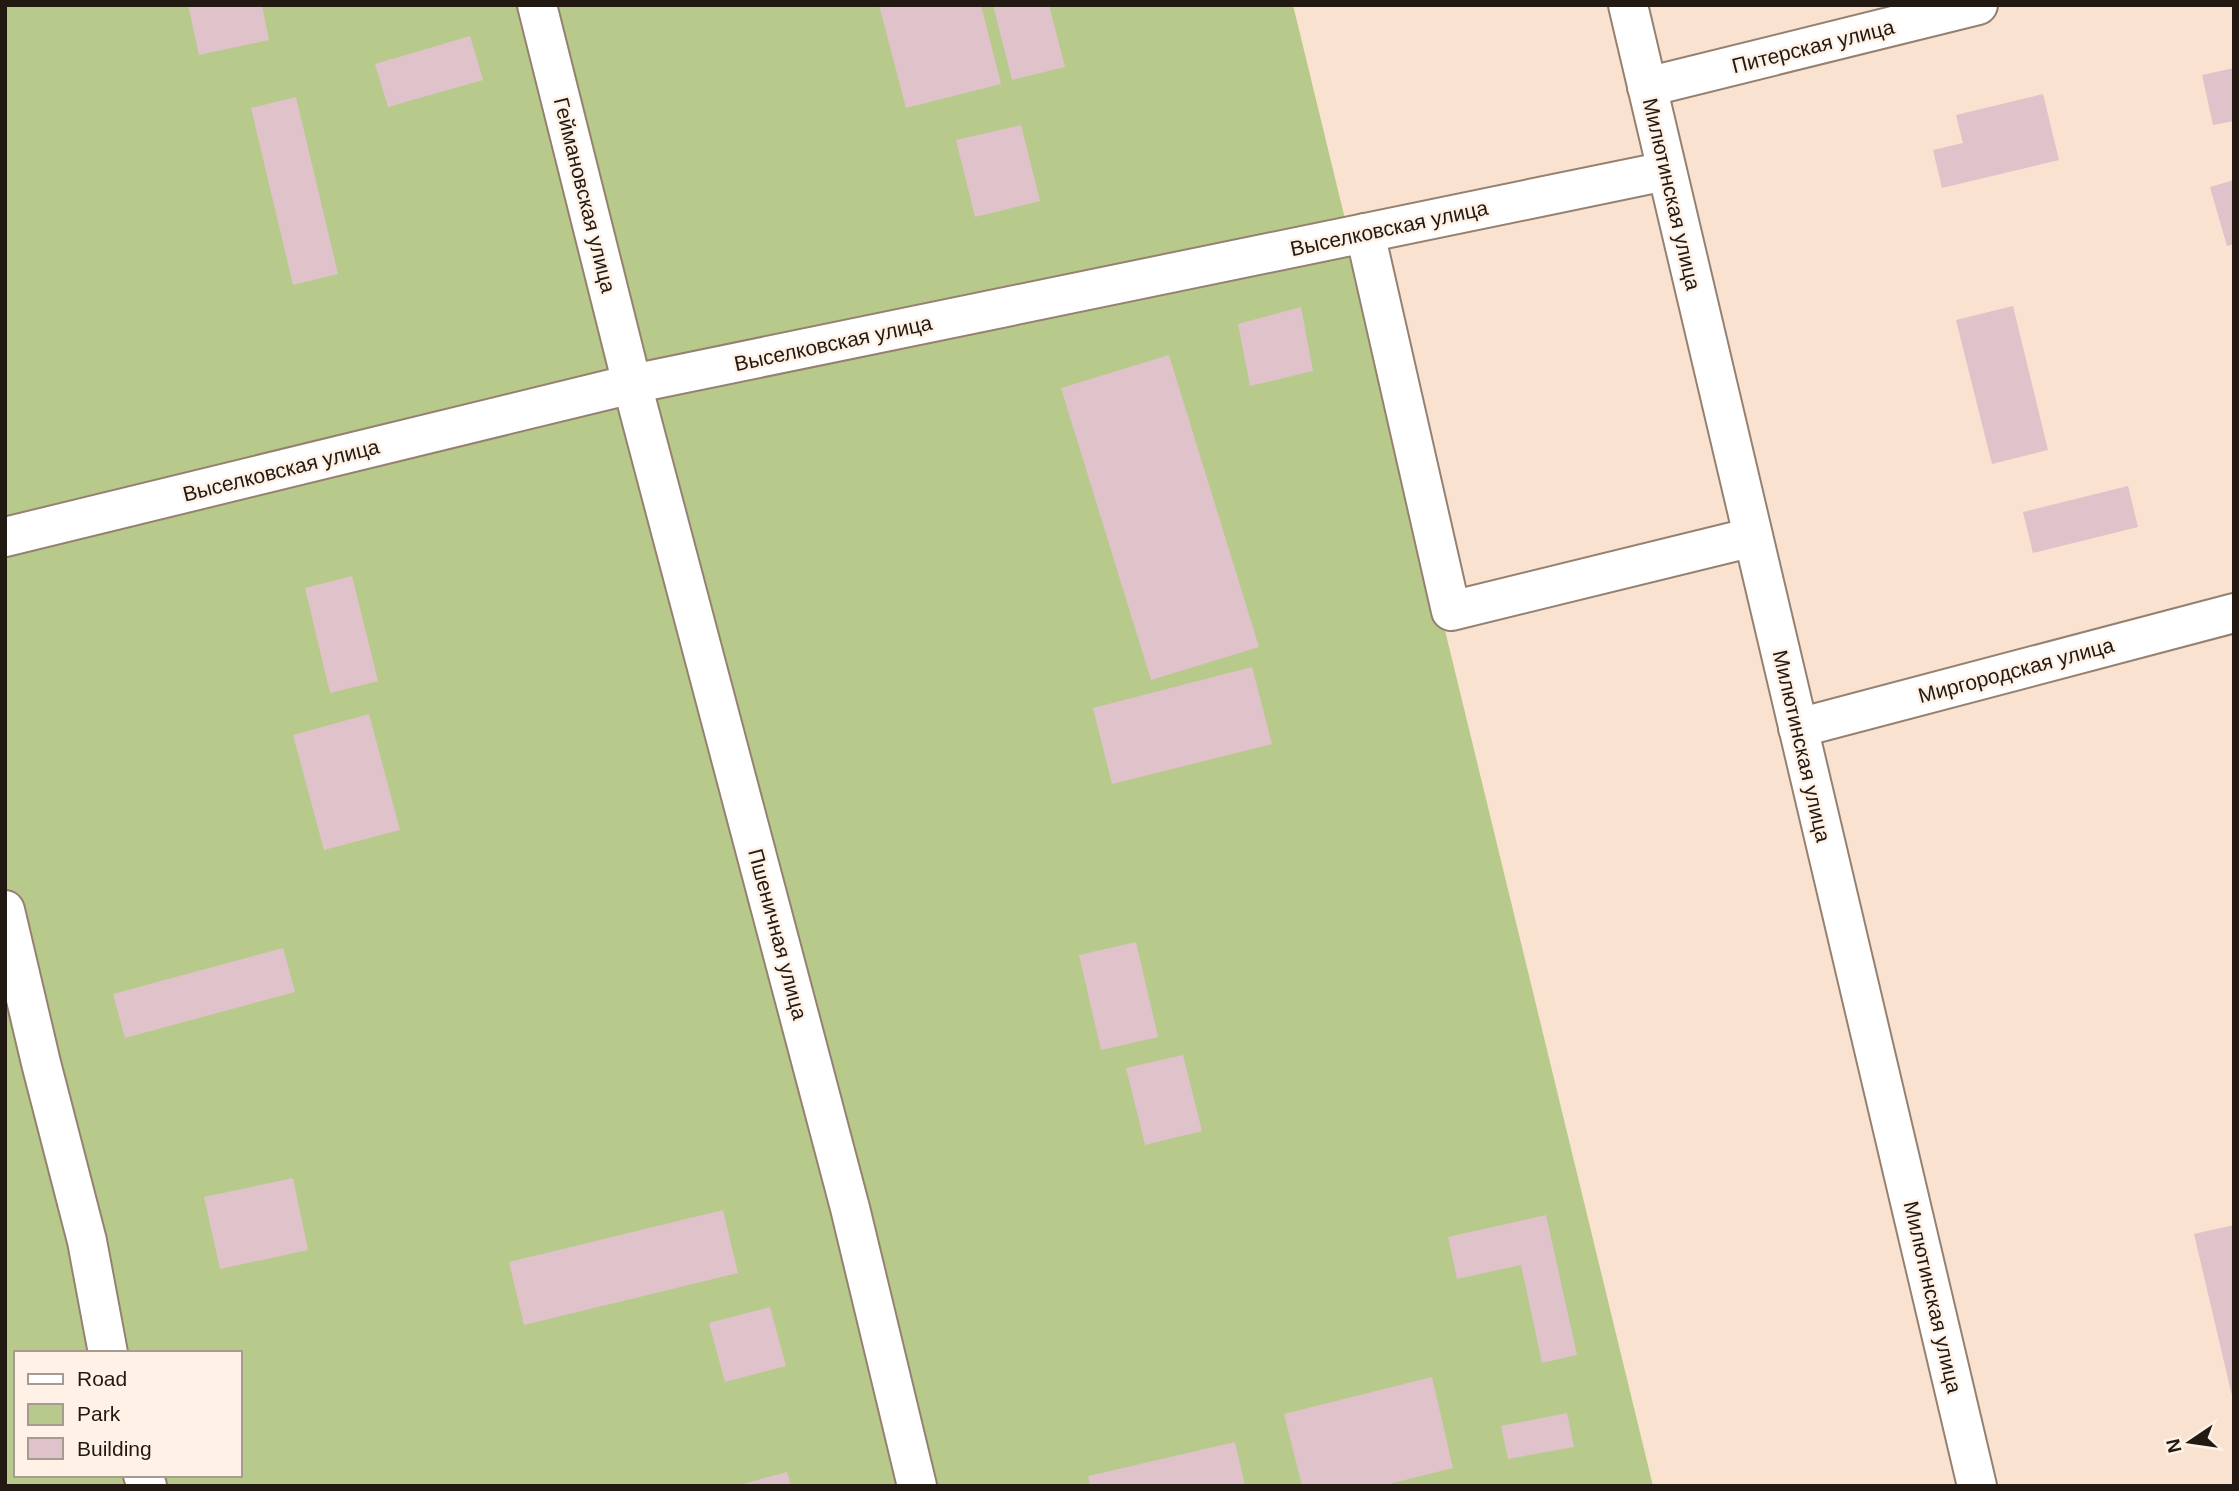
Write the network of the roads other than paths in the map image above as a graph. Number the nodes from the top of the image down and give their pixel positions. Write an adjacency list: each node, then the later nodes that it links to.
1 (537, 5): 7 (street, Геймановская улица)
2 (1628, 5): 4 (street, Милютинская улица)
3 (1978, 5): 4 (street, Питерская улица)
4 (1647, 87): 5 (street, Милютинская улица)
5 (1666, 171): 6 (street, Выселковская улица); 9 (street, Милютинская улица)
6 (1365, 233): 7 (street, Выселковская улица); 9 (street)
7 (632, 384): 8 (street, Выселковская улица); 14 (street, Пшеничная улица)
8 (5, 537)
9 (1753, 537): 11 (street, Милютинская улица)
10 (2234, 613): 11 (street, Миргородская улица)
11 (1798, 728): 15 (street, Милютинская улица)
12 (5, 910): 13 (street)
13 (108, 1351)
14 (917, 1486)
15 (1977, 1486)

